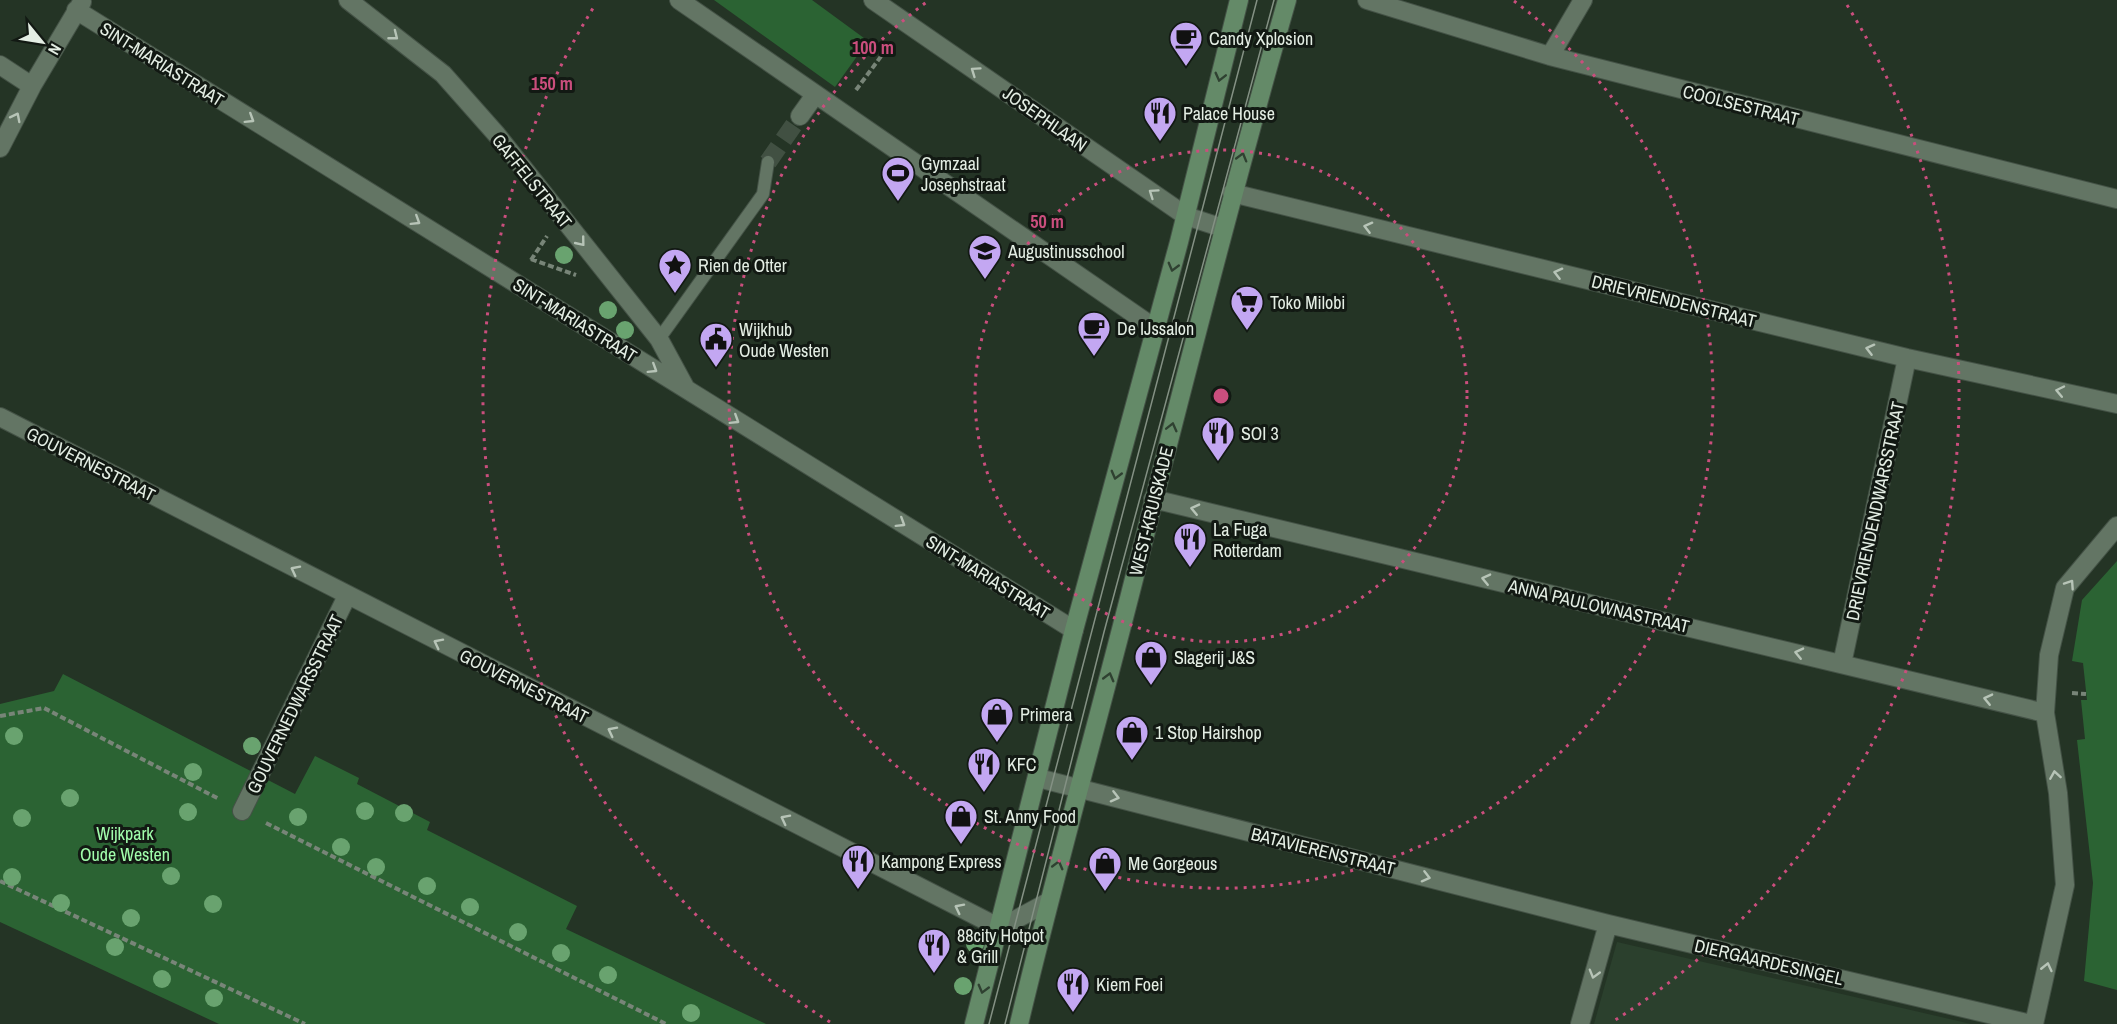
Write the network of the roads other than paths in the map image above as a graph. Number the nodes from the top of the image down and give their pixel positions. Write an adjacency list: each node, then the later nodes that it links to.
1 (348, 0): 21 (street, GAFFELSTRAAT, one-way to 21)
2 (679, 0): 12 (street)
3 (873, 0): 18 (street, JOSEPHLAAN, one-way to 3)
4 (1239, 0): 18 (street, one-way to 18)
5 (1287, 0): 16 (street, WEST-KRUISKADE, one-way to 5)
6 (1367, 0): 9 (street, COOLSESTRAAT)
7 (1583, 0): 9 (street)
8 (79, 5): 11 (street); 23 (street, SINT-MARIASTRAAT, one-way to 23)
9 (1550, 56): 17 (street, COOLSESTRAAT)
10 (0, 65): 11 (street)
11 (32, 86): 14 (street, one-way to 11)
12 (815, 95): 13 (street); 20 (street)
13 (800, 116)
14 (0, 148)
15 (768, 162): 21 (lane)
16 (1232, 193): 19 (street, WEST-KRUISKADE); 22 (street, DRIEVRIENDENSTRAAT, one-way to 16)
17 (2117, 200)
18 (1186, 216): 19 (street, JOSEPHLAAN); 20 (street, one-way to 20)
19 (1223, 228): 26 (street, WEST-KRUISKADE, one-way to 19)
20 (1156, 329): 29 (street, one-way to 29)
21 (659, 339): 23 (street, GAFFELSTRAAT)
22 (1907, 358): 24 (street, DRIEVRIENDENSTRAAT, one-way to 22); 30 (street, DRIEVRIENDENDWARSSTRAAT)
23 (686, 389): 29 (street, SINT-MARIASTRAAT, one-way to 29)
24 (2117, 404)
25 (0, 417): 28 (street, GOUVERNESTRAAT, one-way to 25)
26 (1153, 499): 30 (street, ANNA PAULOWNASTRAAT, one-way to 26); 33 (street, WEST-KRUISKADE, one-way to 26)
27 (2117, 526): 31 (street, DIERGAARDESINGEL, one-way to 27)
28 (347, 596): 34 (street, GOUVERNEDWARSSTRAAT); 37 (street, GOUVERNESTRAAT, one-way to 28)
29 (1074, 630): 32 (street)
30 (1842, 664): 31 (street, ANNA PAULOWNASTRAAT, one-way to 30)
31 (2045, 712): 41 (street, DIERGAARDESINGEL, one-way to 31)
32 (1038, 778): 33 (street, BATAVIERENSTRAAT); 37 (street)
33 (1079, 788): 35 (street, WEST-KRUISKADE, one-way to 33); 36 (street, BATAVIERENSTRAAT, one-way to 36)
34 (242, 811)
35 (1048, 902): 37 (street); 39 (street, WEST-KRUISKADE)
36 (1608, 924): 40 (street, one-way to 40); 41 (street, DIERGAARDESINGEL)
37 (1000, 928): 38 (street, one-way to 38)
38 (974, 1024)
39 (1019, 1024)
40 (1580, 1024)
41 (2032, 1024)

